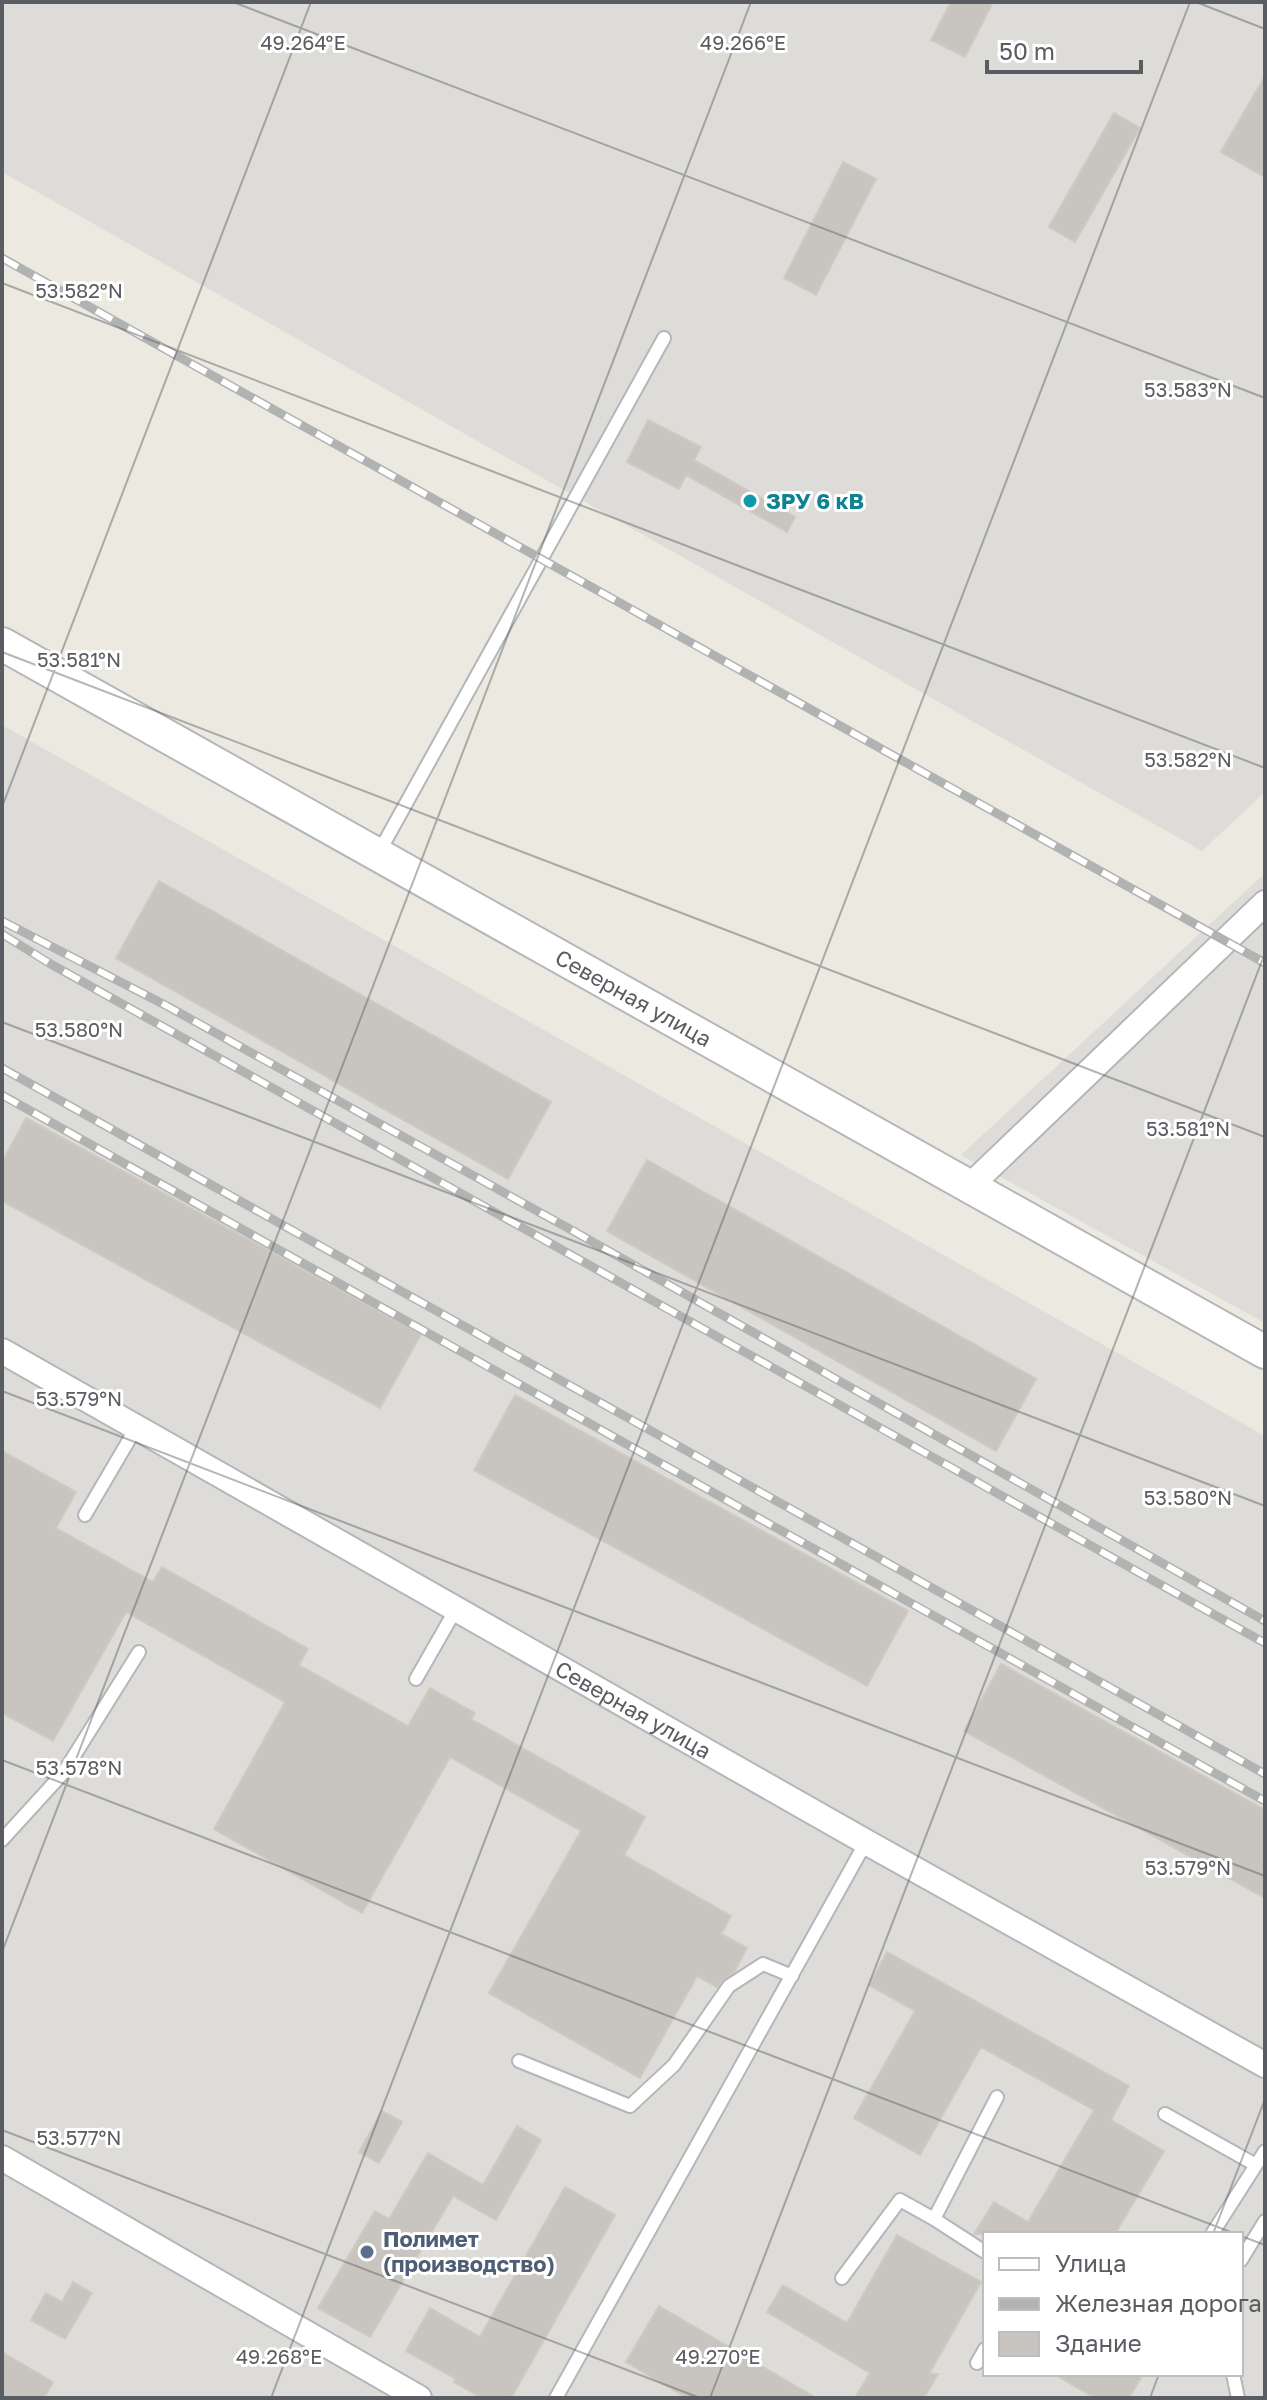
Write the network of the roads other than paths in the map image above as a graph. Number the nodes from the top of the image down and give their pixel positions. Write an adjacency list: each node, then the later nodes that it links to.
1 (664, 338): 3 (lane)
2 (2, 644): 3 (main road, Северная улица)
3 (378, 854): 5 (main road, Северная улица)
4 (1265, 903): 5 (street)
5 (970, 1186): 7 (main road, Северная улица)
6 (2, 1351): 8 (street, Северная улица)
7 (1265, 1352)
8 (136, 1428): 9 (lane); 10 (street, Северная улица)
9 (85, 1515)
10 (456, 1609): 12 (lane); 14 (street, Северная улица)
11 (139, 1652): 13 (lane)
12 (416, 1679)
13 (2, 1840)
14 (866, 1842): 15 (lane); 17 (street, Северная улица)
15 (792, 1976): 16 (lane); 33 (lane)
16 (519, 2061)
17 (1265, 2065)
18 (997, 2097): 23 (lane)
19 (1165, 2114): 22 (lane)
20 (1265, 2151): 22 (lane)
21 (2, 2158): 32 (street)
22 (1256, 2165): 25 (lane)
23 (934, 2219): 26 (lane); 28 (lane)
24 (1265, 2221): 27 (lane)
25 (1213, 2232)
26 (983, 2251)
27 (1243, 2257)
28 (842, 2278)
29 (983, 2352): 30 (lane)
30 (977, 2363)
31 (1233, 2376): 34 (lane)
32 (419, 2398)
33 (556, 2398)
34 (1238, 2398)

